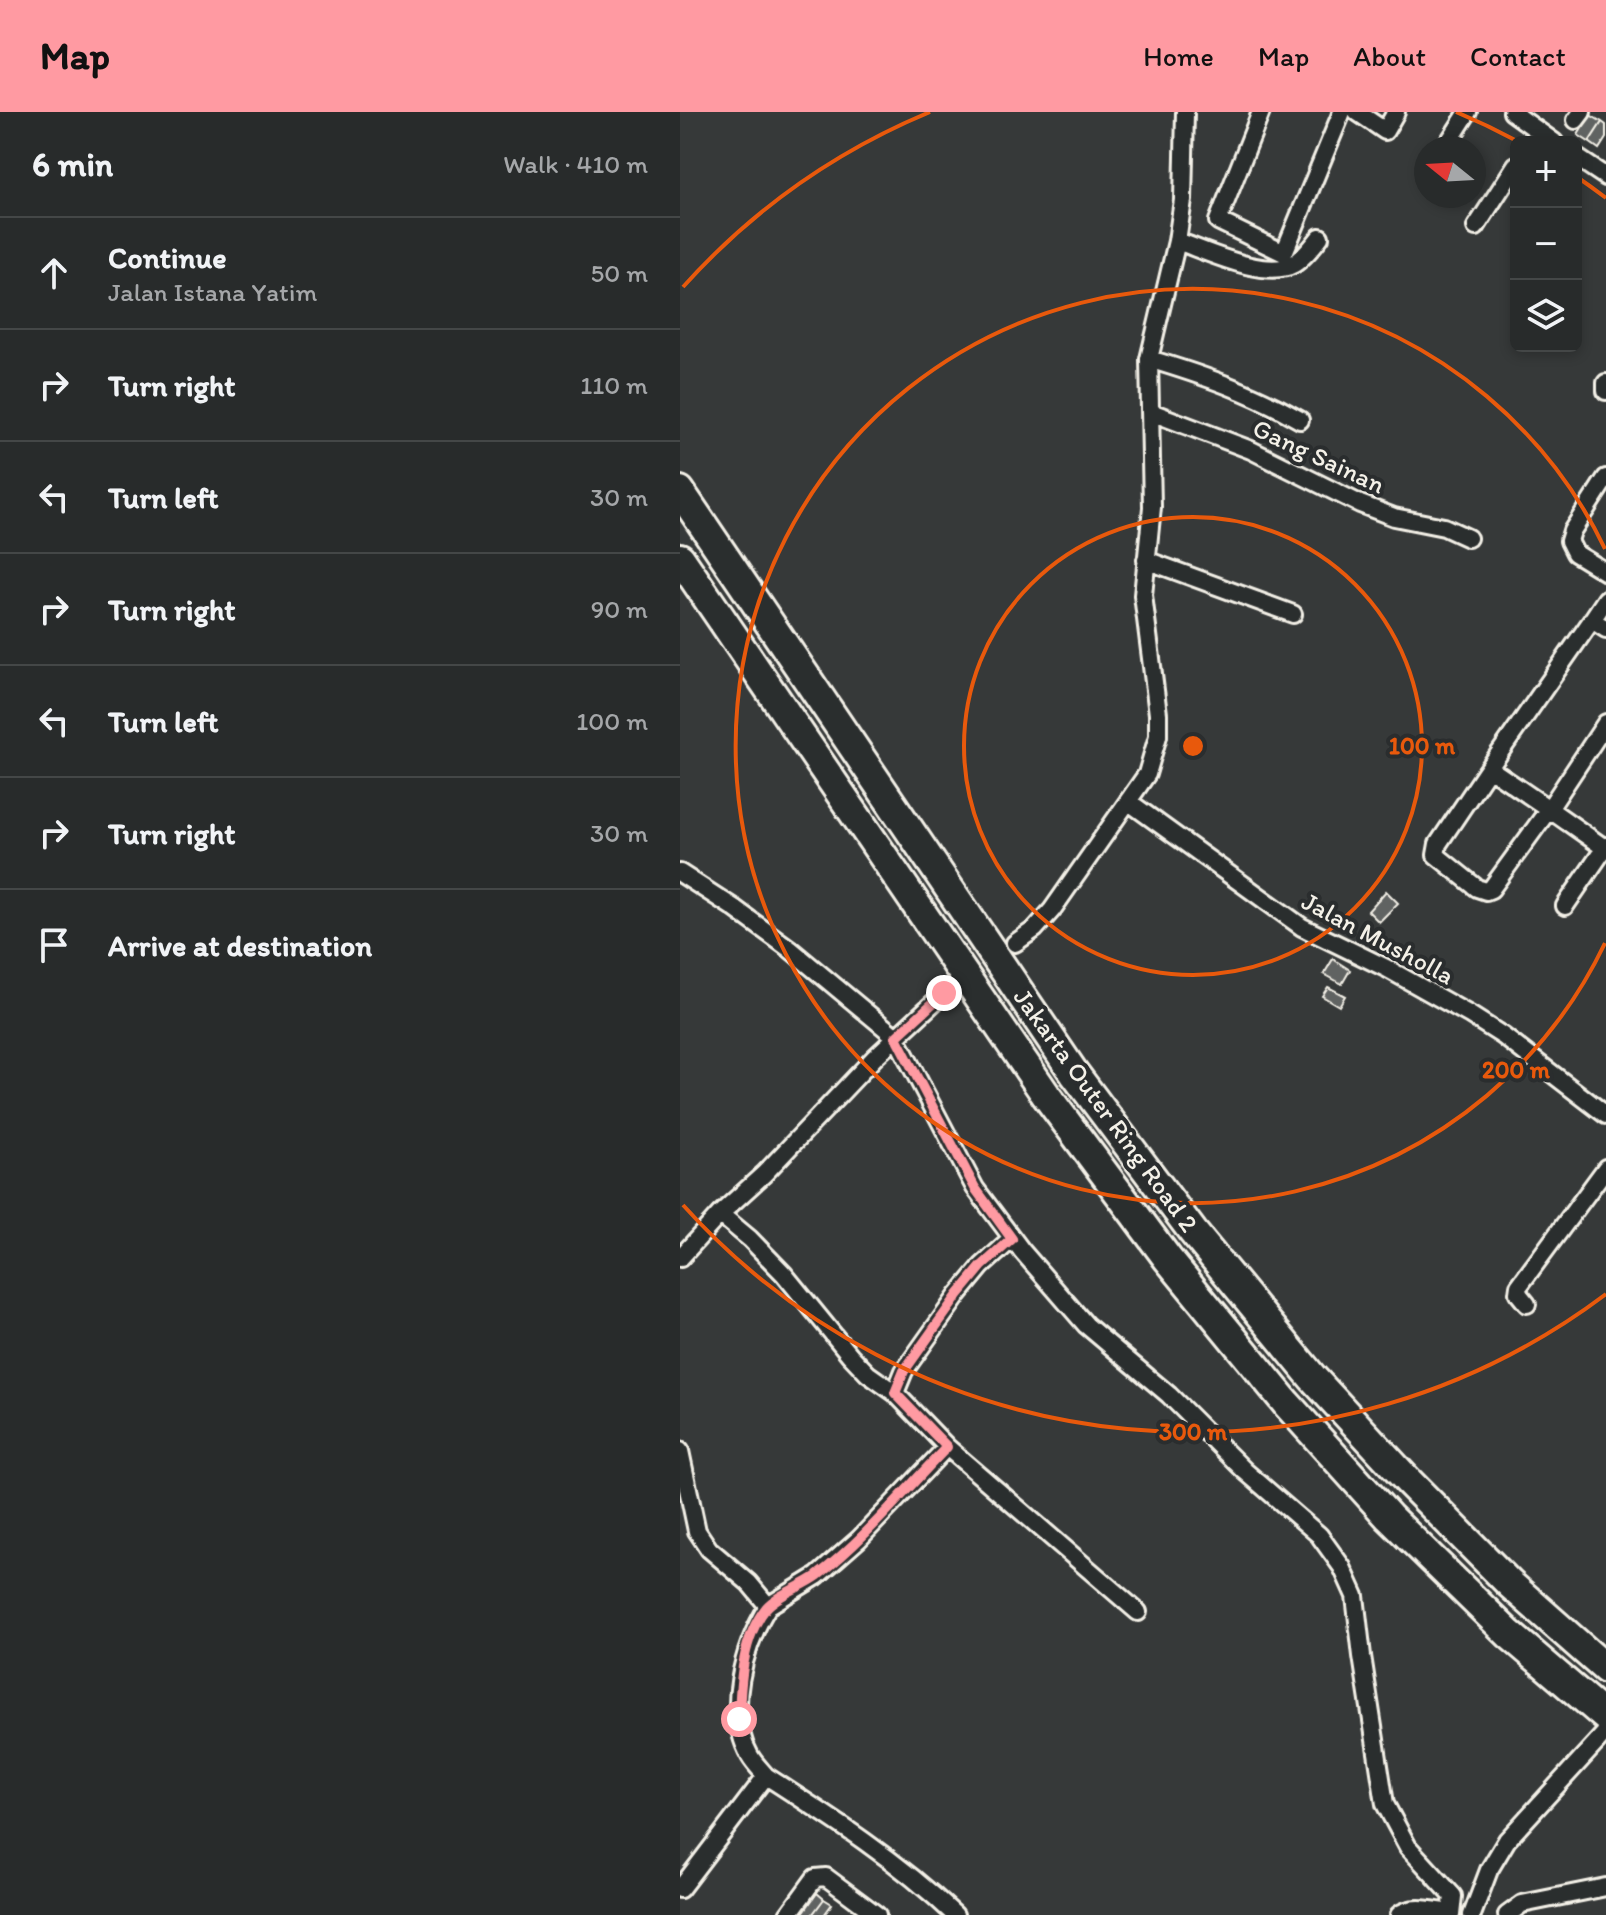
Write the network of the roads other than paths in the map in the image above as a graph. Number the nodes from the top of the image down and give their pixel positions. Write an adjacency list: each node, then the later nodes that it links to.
1 (1185, 112): 15 (street)
2 (1261, 112): 3 (street)
3 (1342, 112)
4 (1357, 112): 5 (street)
5 (1396, 112)
6 (1468, 112): 8 (street)
7 (1512, 112): 9 (street)
8 (1453, 136)
9 (1535, 136)
10 (1582, 161): 12 (street)
11 (1510, 174): 13 (street)
12 (1606, 177)
13 (1476, 227)
14 (1320, 237): 15 (street)
15 (1177, 241): 16 (street)
16 (1149, 359): 19 (street); 20 (street)
17 (1606, 383): 18 (street)
18 (1606, 391)
19 (1151, 412): 23 (street, Gang Sainan); 25 (street)
20 (1300, 420)
21 (1606, 478): 26 (street)
22 (680, 491): 52 (highway, Jakarta Outer Ring Road 2)
23 (1468, 538)
24 (680, 558): 53 (highway, Jakarta Outer Ring Road 2)
25 (1146, 560): 28 (street); 33 (street)
26 (1606, 572)
27 (1606, 599): 29 (street)
28 (1293, 614)
29 (1592, 620): 30 (street); 32 (street)
30 (1606, 629)
31 (1606, 723): 34 (street)
32 (1489, 768): 34 (street); 34 (street)
33 (1129, 802): 38 (street); 41 (street, Jalan Musholla)
34 (1549, 809): 35 (street)
35 (1606, 848): 37 (street)
36 (680, 873): 40 (street)
37 (1565, 906)
38 (1015, 943)
39 (944, 993): 40 (street)
40 (896, 1037): 43 (street); 44 (street)
41 (1606, 1115)
42 (1606, 1168): 46 (street)
43 (720, 1214): 45 (street); 47 (street)
44 (1012, 1239): 47 (street); 58 (street)
45 (680, 1258)
46 (1527, 1304)
47 (895, 1393): 48 (street)
48 (947, 1447): 50 (street); 51 (street)
49 (680, 1451): 50 (street)
50 (768, 1606): 55 (street)
51 (1138, 1612)
52 (1606, 1669)
53 (1606, 1717)
54 (1606, 1732): 63 (street)
55 (766, 1776): 57 (street); 61 (street)
56 (1606, 1887): 64 (street)
57 (680, 1889)
58 (1451, 1914): 62 (street)
59 (788, 1915): 60 (street)
60 (877, 1915)
61 (955, 1915)
62 (1399, 1915)
63 (1472, 1915)
64 (1507, 1915)

